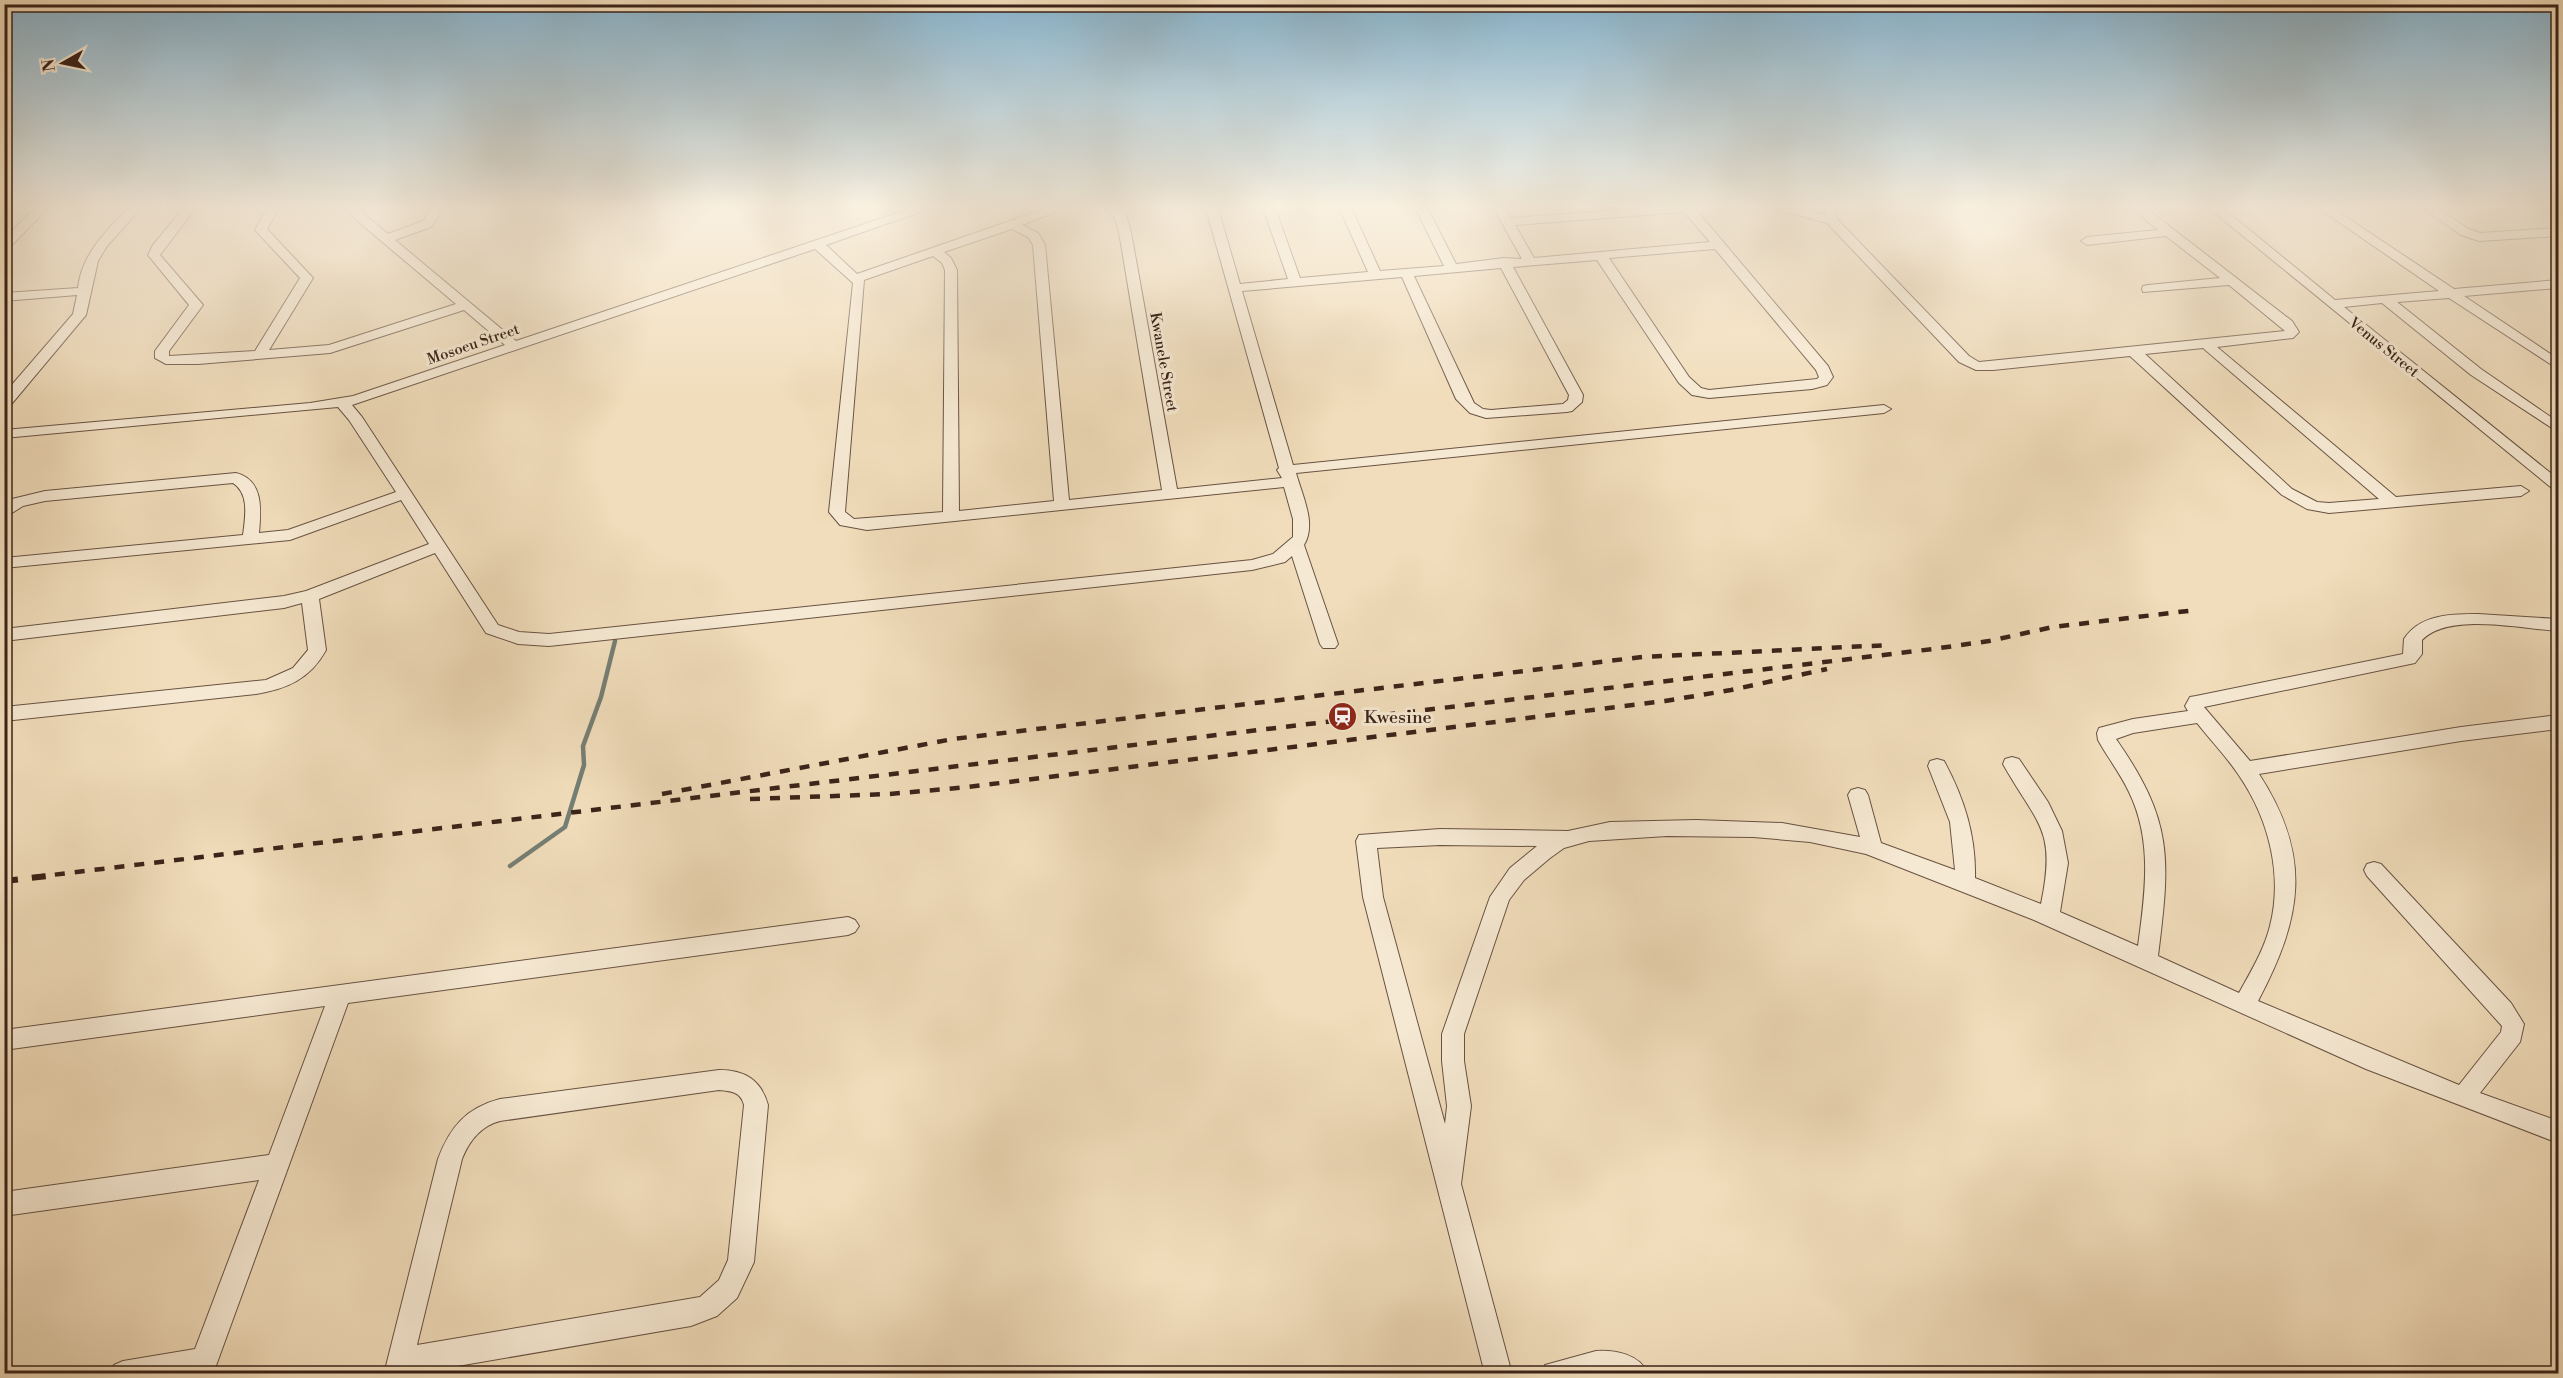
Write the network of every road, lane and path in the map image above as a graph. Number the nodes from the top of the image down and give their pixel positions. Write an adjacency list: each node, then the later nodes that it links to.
1 (87, 269): 30 (street)
2 (164, 269): 39 (street)
3 (299, 269): 39 (street)
4 (425, 269): 35 (street)
5 (746, 269): 37 (street, Mosoeu Street)
6 (847, 269): 24 (street)
7 (883, 269): 24 (street)
8 (951, 269): 54 (street)
9 (1041, 269): 52 (street)
10 (1131, 269): 50 (street, Kwanele Street)
11 (1228, 269): 28 (street)
12 (1290, 269): 25 (street)
13 (1373, 269): 23 (street)
14 (1425, 269): 22 (street)
15 (1508, 269): 22 (street)
16 (1610, 269): 17 (street)
17 (1739, 269)
18 (1878, 269): 38 (street)
19 (2217, 269): 26 (street)
20 (2290, 269): 34 (street, Venus Street)
21 (2417, 269): 31 (street)
22 (1406, 271): 23 (street)
23 (1375, 273): 25 (street)
24 (857, 278): 54 (street)
25 (1294, 281): 28 (street)
26 (2232, 281): 29 (street); 36 (street)
27 (2559, 284): 31 (street)
28 (1233, 288): 46 (street)
29 (2148, 289)
30 (84, 291): 32 (street); 42 (street)
31 (2454, 294): 33 (street); 40 (street)
32 (4, 297)
33 (2386, 300): 34 (street); 44 (street)
34 (2332, 304): 47 (street, Venus Street)
35 (467, 305): 37 (street); 39 (street)
36 (2206, 344): 38 (street); 51 (street)
37 (515, 347): 41 (street, Mosoeu Street)
38 (2132, 350): 51 (street)
39 (259, 355)
40 (2559, 365)
41 (342, 403): 45 (street, Mosoeu Street); 49 (street)
42 (4, 404)
43 (1884, 409): 46 (street)
44 (2559, 428)
45 (4, 434)
46 (1287, 476): 50 (street); 56 (street)
47 (2559, 486)
48 (2522, 491): 51 (street)
49 (404, 494): 55 (street); 57 (street)
50 (1170, 494): 52 (street)
51 (2393, 503)
52 (1062, 506): 54 (street)
53 (4, 513): 55 (street)
54 (951, 517)
55 (250, 540): 58 (street)
56 (1296, 545): 57 (street); 62 (street)
57 (438, 546): 59 (street)
58 (4, 563)
59 (310, 596): 61 (street); 63 (street)
60 (2559, 626): 64 (street)
61 (4, 635)
62 (1329, 644)
63 (4, 714)
64 (2201, 716): 68 (street); 76 (street)
65 (2559, 722): 68 (street)
66 (2012, 764): 74 (street)
67 (1937, 766): 73 (street)
68 (2245, 769): 78 (street)
69 (1858, 795): 71 (street)
70 (1572, 838): 71 (street); 83 (street); 83 (street)
71 (1873, 849): 73 (street)
72 (2374, 870): 80 (street)
73 (1965, 882): 74 (street)
74 (2049, 916): 76 (street)
75 (848, 926): 77 (street)
76 (2147, 960): 78 (street)
77 (340, 996): 79 (street); 82 (street)
78 (2244, 1005): 80 (street)
79 (4, 1041)
80 (2463, 1097): 81 (street)
81 (2559, 1132)
82 (275, 1166): 84 (street); 85 (street)
83 (1449, 1184): 88 (street)
84 (4, 1204)
85 (201, 1367): 87 (street)
86 (399, 1367): 86 (street)
87 (123, 1374)
88 (1499, 1374)
89 (1554, 1374): 90 (street)
90 (1635, 1374)

